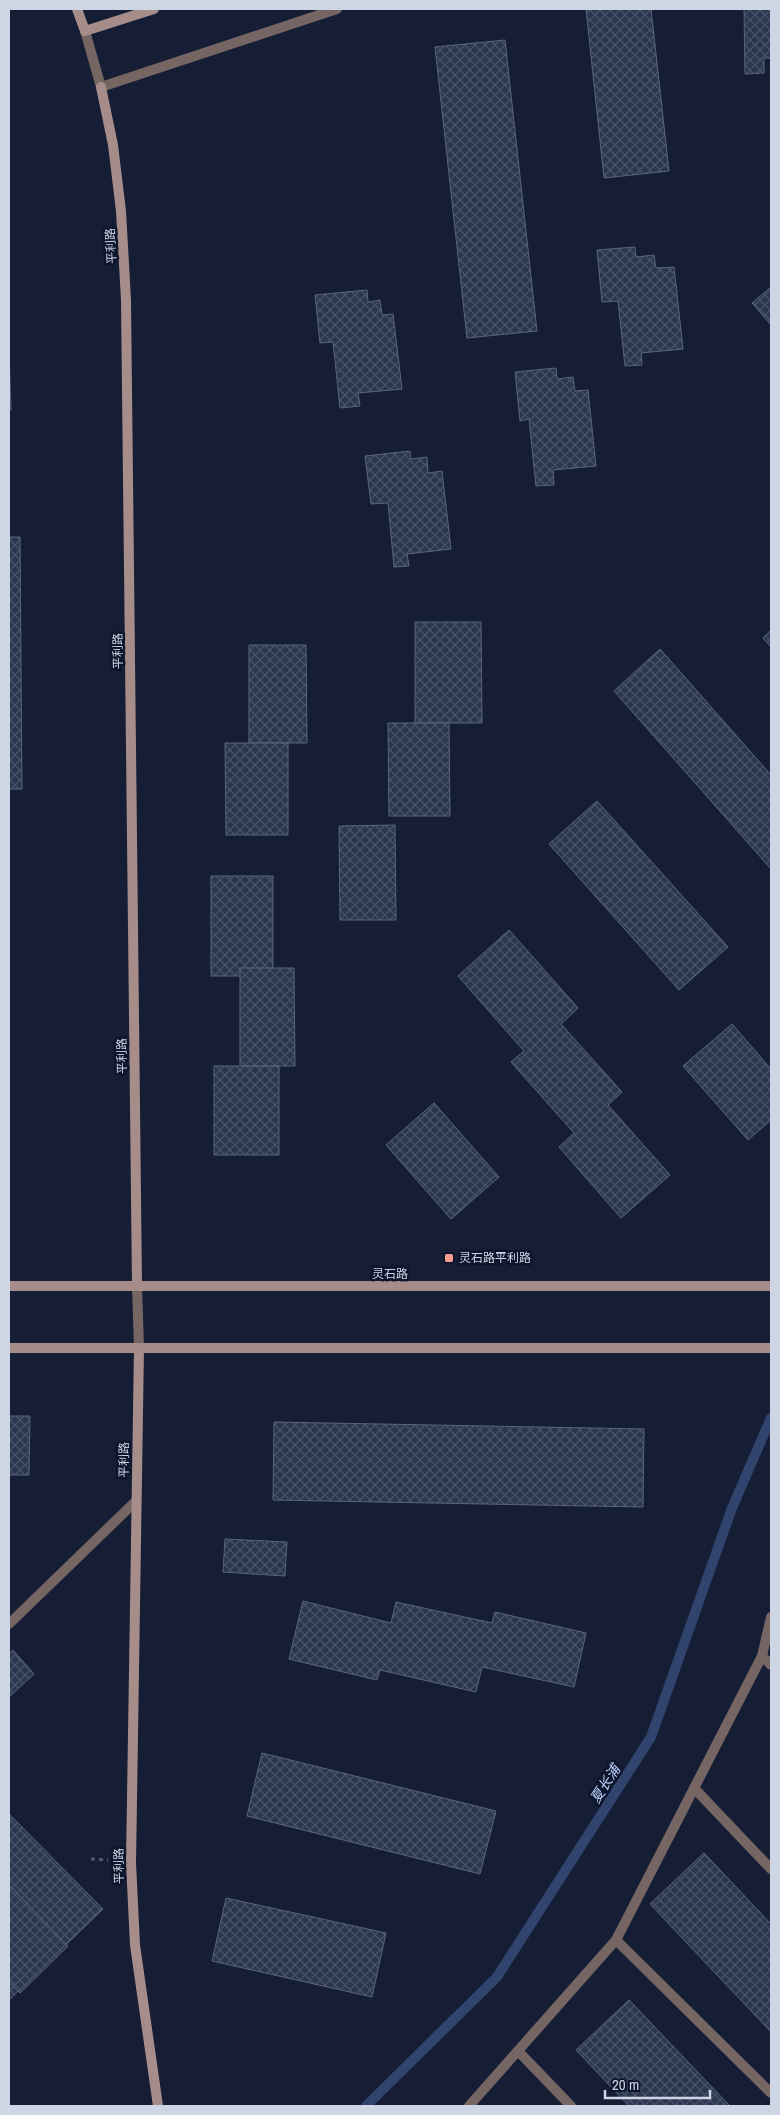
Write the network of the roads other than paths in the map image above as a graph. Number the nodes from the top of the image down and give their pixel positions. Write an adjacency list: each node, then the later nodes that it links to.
1 (77, 9): 4 (street, 平利路)
2 (154, 9): 4 (street)
3 (337, 9): 5 (street)
4 (85, 31): 5 (street, 平利路)
5 (101, 87): 7 (street, 平利路)
6 (9, 1286): 7 (street, 灵石路)
7 (138, 1286): 8 (street, 灵石路); 10 (street, 平利路)
8 (771, 1286)
9 (9, 1348): 10 (street)
10 (139, 1348): 11 (street); 12 (street, 平利路)
11 (771, 1348)
12 (136, 1501): 14 (street); 22 (street, 平利路)
13 (771, 1617): 15 (street)
14 (9, 1624)
15 (762, 1656): 16 (street); 17 (street)
16 (771, 1665)
17 (694, 1788): 18 (street); 19 (street)
18 (771, 1869)
19 (616, 1940): 20 (street); 21 (street)
20 (518, 2051): 23 (street); 24 (street)
21 (771, 2093)
22 (158, 2106)
23 (469, 2106)
24 (571, 2106)

